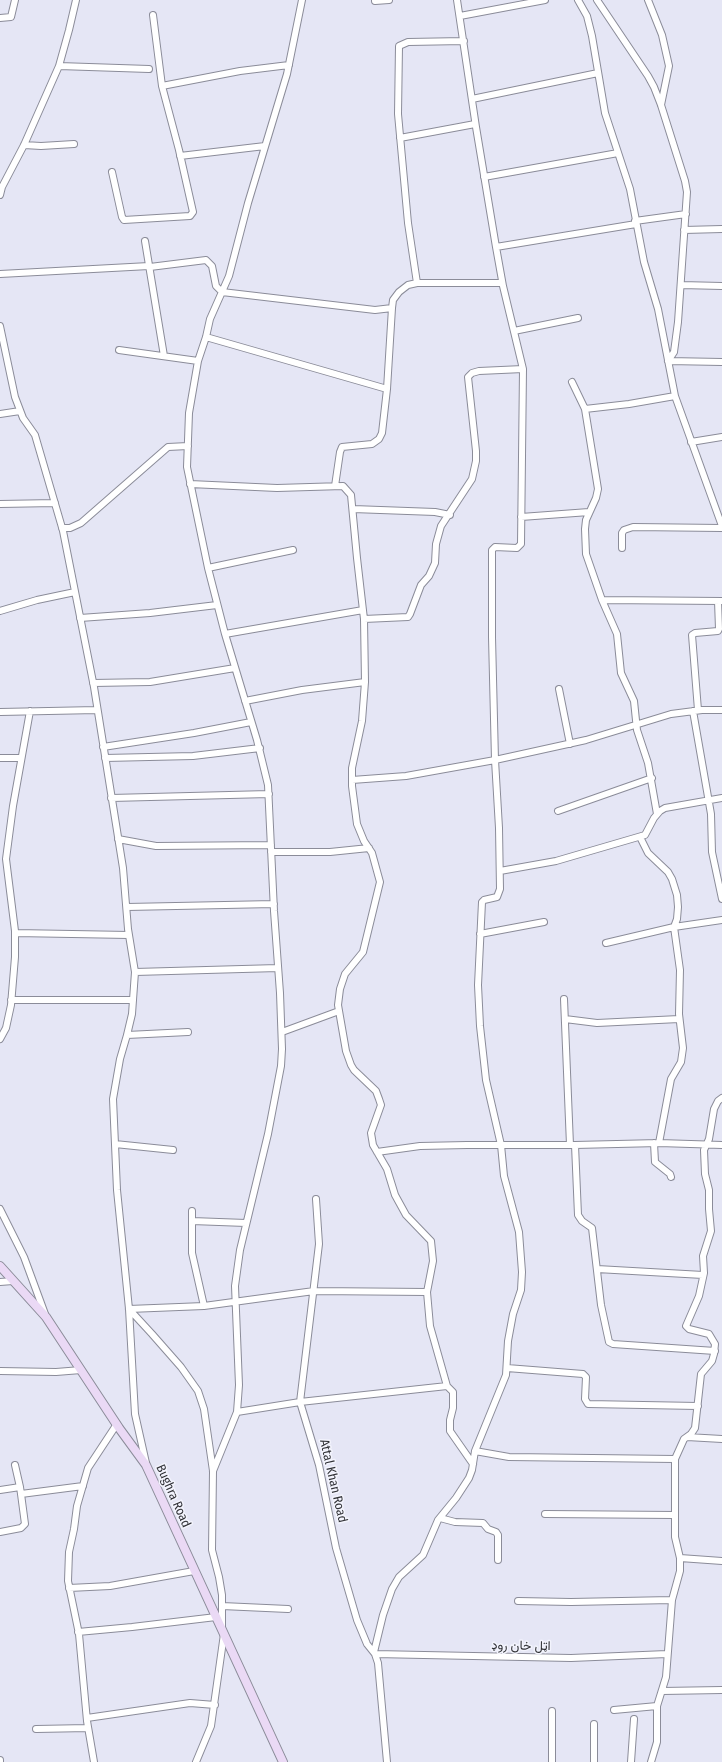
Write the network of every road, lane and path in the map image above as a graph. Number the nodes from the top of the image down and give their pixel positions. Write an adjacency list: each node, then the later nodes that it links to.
1 (15, 0): 13 (street)
2 (76, 0): 16 (street)
3 (302, 0): 15 (street)
4 (389, 0): 10 (street)
5 (457, 0): 12 (street)
6 (545, 0): 12 (street)
7 (578, 0): 18 (street)
8 (597, 0): 21 (street)
9 (648, 0): 21 (street)
10 (375, 2)
11 (153, 16): 19 (street)
12 (460, 16): 14 (street)
13 (0, 18)
14 (464, 41): 20 (street); 23 (street)
15 (289, 65): 19 (street); 26 (street)
16 (59, 66): 17 (street); 25 (street)
17 (149, 69)
18 (598, 73): 20 (street); 27 (street)
19 (162, 86): 28 (street)
20 (472, 99): 22 (street)
21 (662, 104): 32 (street)
22 (475, 124): 23 (street); 30 (street)
23 (400, 138): 40 (street)
24 (74, 144): 25 (street)
25 (24, 145): 31 (street)
26 (265, 146): 28 (street); 44 (street)
27 (618, 153): 30 (street); 33 (street)
28 (180, 156): 29 (street)
29 (112, 172)
30 (484, 177): 37 (street)
31 (0, 195)
32 (686, 214): 33 (street); 35 (street)
33 (636, 223): 37 (street); 53 (street)
34 (722, 229): 35 (street)
35 (684, 230): 42 (street)
36 (145, 241): 38 (street)
37 (496, 247): 41 (street)
38 (149, 267): 39 (street); 44 (street); 51 (street)
39 (0, 274)
40 (417, 283): 41 (street); 45 (street)
41 (502, 283): 48 (street)
42 (681, 285): 43 (street); 53 (street)
43 (722, 286)
44 (222, 292): 45 (street); 49 (street)
45 (392, 308): 57 (street)
46 (578, 318): 48 (street)
47 (0, 326): 60 (street)
48 (514, 331): 55 (street)
49 (206, 337): 52 (street); 57 (street)
50 (119, 350): 51 (street)
51 (164, 356): 52 (street)
52 (198, 361): 64 (street)
53 (668, 361): 54 (street); 58 (street)
54 (722, 362)
55 (523, 369): 71 (street); 72 (street)
56 (572, 382): 59 (street)
57 (387, 389): 66 (street)
58 (675, 396): 59 (street); 63 (street)
59 (585, 409): 70 (street)
60 (20, 411): 61 (street); 67 (street)
61 (0, 414)
62 (722, 437): 63 (street)
63 (691, 442): 73 (street)
64 (188, 446): 65 (street); 74 (street)
65 (190, 484): 66 (street); 77 (street)
66 (335, 486): 69 (street)
67 (55, 503): 68 (street); 74 (street)
68 (0, 504)
69 (353, 509): 71 (street); 82 (street)
70 (589, 512): 72 (street); 79 (street)
71 (450, 515): 85 (street)
72 (521, 517): 105 (street)
73 (722, 527): 75 (street)
74 (62, 528): 78 (street)
75 (622, 548)
76 (293, 550): 77 (street)
77 (208, 568): 81 (street)
78 (75, 592): 83 (street); 84 (street)
79 (602, 600): 80 (street); 98 (street)
80 (720, 601): 95 (street)
81 (217, 605): 84 (street); 86 (street)
82 (363, 610): 85 (street); 86 (street)
83 (0, 611)
84 (80, 618): 89 (street)
85 (364, 619): 88 (street)
86 (225, 634): 87 (street)
87 (235, 668): 89 (street); 91 (street)
88 (364, 682): 91 (street); 107 (street)
89 (93, 683): 92 (street)
90 (559, 689): 99 (street)
91 (245, 701): 97 (street)
92 (97, 710): 94 (street); 100 (street)
93 (722, 710): 95 (street)
94 (30, 711): 96 (street); 103 (street)
95 (695, 711): 98 (street); 111 (street)
96 (0, 712)
97 (251, 722): 100 (street); 101 (street)
98 (636, 725): 99 (street); 106 (street)
99 (570, 744): 105 (street)
100 (103, 748): 104 (street)
101 (260, 748): 104 (street); 108 (street)
102 (0, 758): 103 (street)
103 (21, 758): 126 (street)
104 (105, 758): 109 (street)
105 (495, 760): 107 (street); 119 (street)
106 (652, 778): 112 (street); 113 (street)
107 (352, 780): 117 (street)
108 (269, 794): 109 (street); 116 (street)
109 (111, 798): 115 (street)
110 (722, 798): 111 (street)
111 (708, 801): 113 (street); 120 (street)
112 (558, 811)
113 (657, 814): 114 (street)
114 (640, 837): 119 (street); 125 (street)
115 (118, 839): 116 (street); 122 (street)
116 (271, 844): 118 (street)
117 (370, 848): 118 (street); 135 (street)
118 (271, 852): 121 (street)
119 (500, 871): 127 (street)
120 (722, 899)
121 (274, 904): 122 (street); 130 (street)
122 (127, 907): 128 (street)
123 (722, 920): 125 (street)
124 (544, 922): 127 (street)
125 (674, 927): 129 (street); 137 (street)
126 (15, 933): 128 (street); 133 (street)
127 (480, 934): 145 (street)
128 (129, 935): 131 (street)
129 (606, 943)
130 (278, 968): 131 (street); 139 (street)
131 (134, 972): 134 (street)
132 (564, 999): 136 (street)
133 (11, 1000): 134 (street); 141 (street)
134 (133, 1000): 140 (street)
135 (339, 1011): 139 (street); 150 (street)
136 (565, 1019): 137 (street); 146 (street)
137 (680, 1019): 143 (street)
138 (188, 1032): 140 (street)
139 (282, 1032): 156 (street)
140 (128, 1035): 144 (street)
141 (0, 1039)
142 (722, 1098): 147 (street)
143 (656, 1143): 146 (street); 147 (street); 151 (street)
144 (115, 1144): 149 (street); 166 (street)
145 (501, 1145): 146 (street); 150 (street); 169 (street)
146 (572, 1145): 158 (street)
147 (706, 1145): 148 (street); 159 (street)
148 (722, 1145)
149 (173, 1150)
150 (377, 1152): 163 (street)
151 (671, 1177)
152 (316, 1199): 162 (street, Attal Khan Road)
153 (0, 1209): 167 (street)
154 (192, 1211): 155 (street)
155 (192, 1222): 156 (street); 165 (street)
156 (246, 1223): 164 (street)
157 (0, 1266): 160 (street, Bughra Road)
158 (597, 1269): 159 (street); 168 (street)
159 (704, 1275): 168 (street)
160 (13, 1281): 161 (street); 167 (street, Bughra Road)
161 (0, 1282)
162 (314, 1291): 163 (street); 164 (street); 173 (street, Attal Khan Road)
163 (427, 1292): 172 (street)
164 (236, 1301): 165 (street); 175 (street)
165 (204, 1306): 166 (street)
166 (129, 1309): 183 (street); 184 (street)
167 (46, 1317): 170 (street, Bughra Road)
168 (715, 1351): 174 (street)
169 (507, 1368): 174 (street); 179 (street)
170 (81, 1370): 171 (street); 176 (street, Bughra Road)
171 (0, 1371)
172 (447, 1386): 173 (street); 181 (street)
173 (300, 1402): 175 (street); 205 (street, Attal Khan Road)
174 (698, 1406): 177 (street)
175 (237, 1412): 184 (street)
176 (117, 1424): 183 (street, Bughra Road); 185 (street)
177 (687, 1437): 178 (street); 180 (street)
178 (722, 1439)
179 (475, 1451): 180 (street); 181 (street)
180 (675, 1459): 190 (street)
181 (473, 1464): 191 (street)
182 (15, 1465): 186 (street)
183 (146, 1465): 196 (street, Bughra Road)
184 (213, 1471): 200 (street)
185 (83, 1486): 188 (street); 197 (street)
186 (20, 1487): 187 (street); 188 (street)
187 (0, 1490)
188 (22, 1494): 192 (street)
189 (545, 1514): 190 (street)
190 (675, 1515): 193 (street)
191 (440, 1518): 194 (street); 205 (street)
192 (0, 1532)
193 (680, 1558): 195 (street); 198 (street)
194 (498, 1560)
195 (722, 1561)
196 (194, 1571): 197 (street); 202 (street, Bughra Road)
197 (69, 1588): 203 (street)
198 (672, 1600): 199 (street); 206 (street)
199 (518, 1601)
200 (222, 1606): 201 (street); 204 (street)
201 (288, 1609)
202 (216, 1617): 203 (street); 204 (street, Bughra Road)
203 (78, 1632): 213 (street)
204 (223, 1632): 209 (street); 220 (street, Bughra Road)
205 (375, 1653): 206 (street, اټل خان روډ); 221 (street, Attal Khan Road)
206 (667, 1654): 208 (street)
207 (722, 1690): 208 (street)
208 (662, 1691): 210 (street)
209 (215, 1705): 213 (street); 219 (street)
210 (657, 1706): 211 (street); 225 (street)
211 (614, 1710)
212 (552, 1711): 222 (street)
213 (87, 1718): 217 (street)
214 (634, 1719): 224 (street)
215 (594, 1724): 223 (street)
216 (36, 1728): 217 (street)
217 (88, 1728): 218 (street)
218 (94, 1762)
219 (196, 1762)
220 (283, 1762)
221 (387, 1762)
222 (552, 1762)
223 (594, 1762)
224 (631, 1762)
225 (651, 1762)

